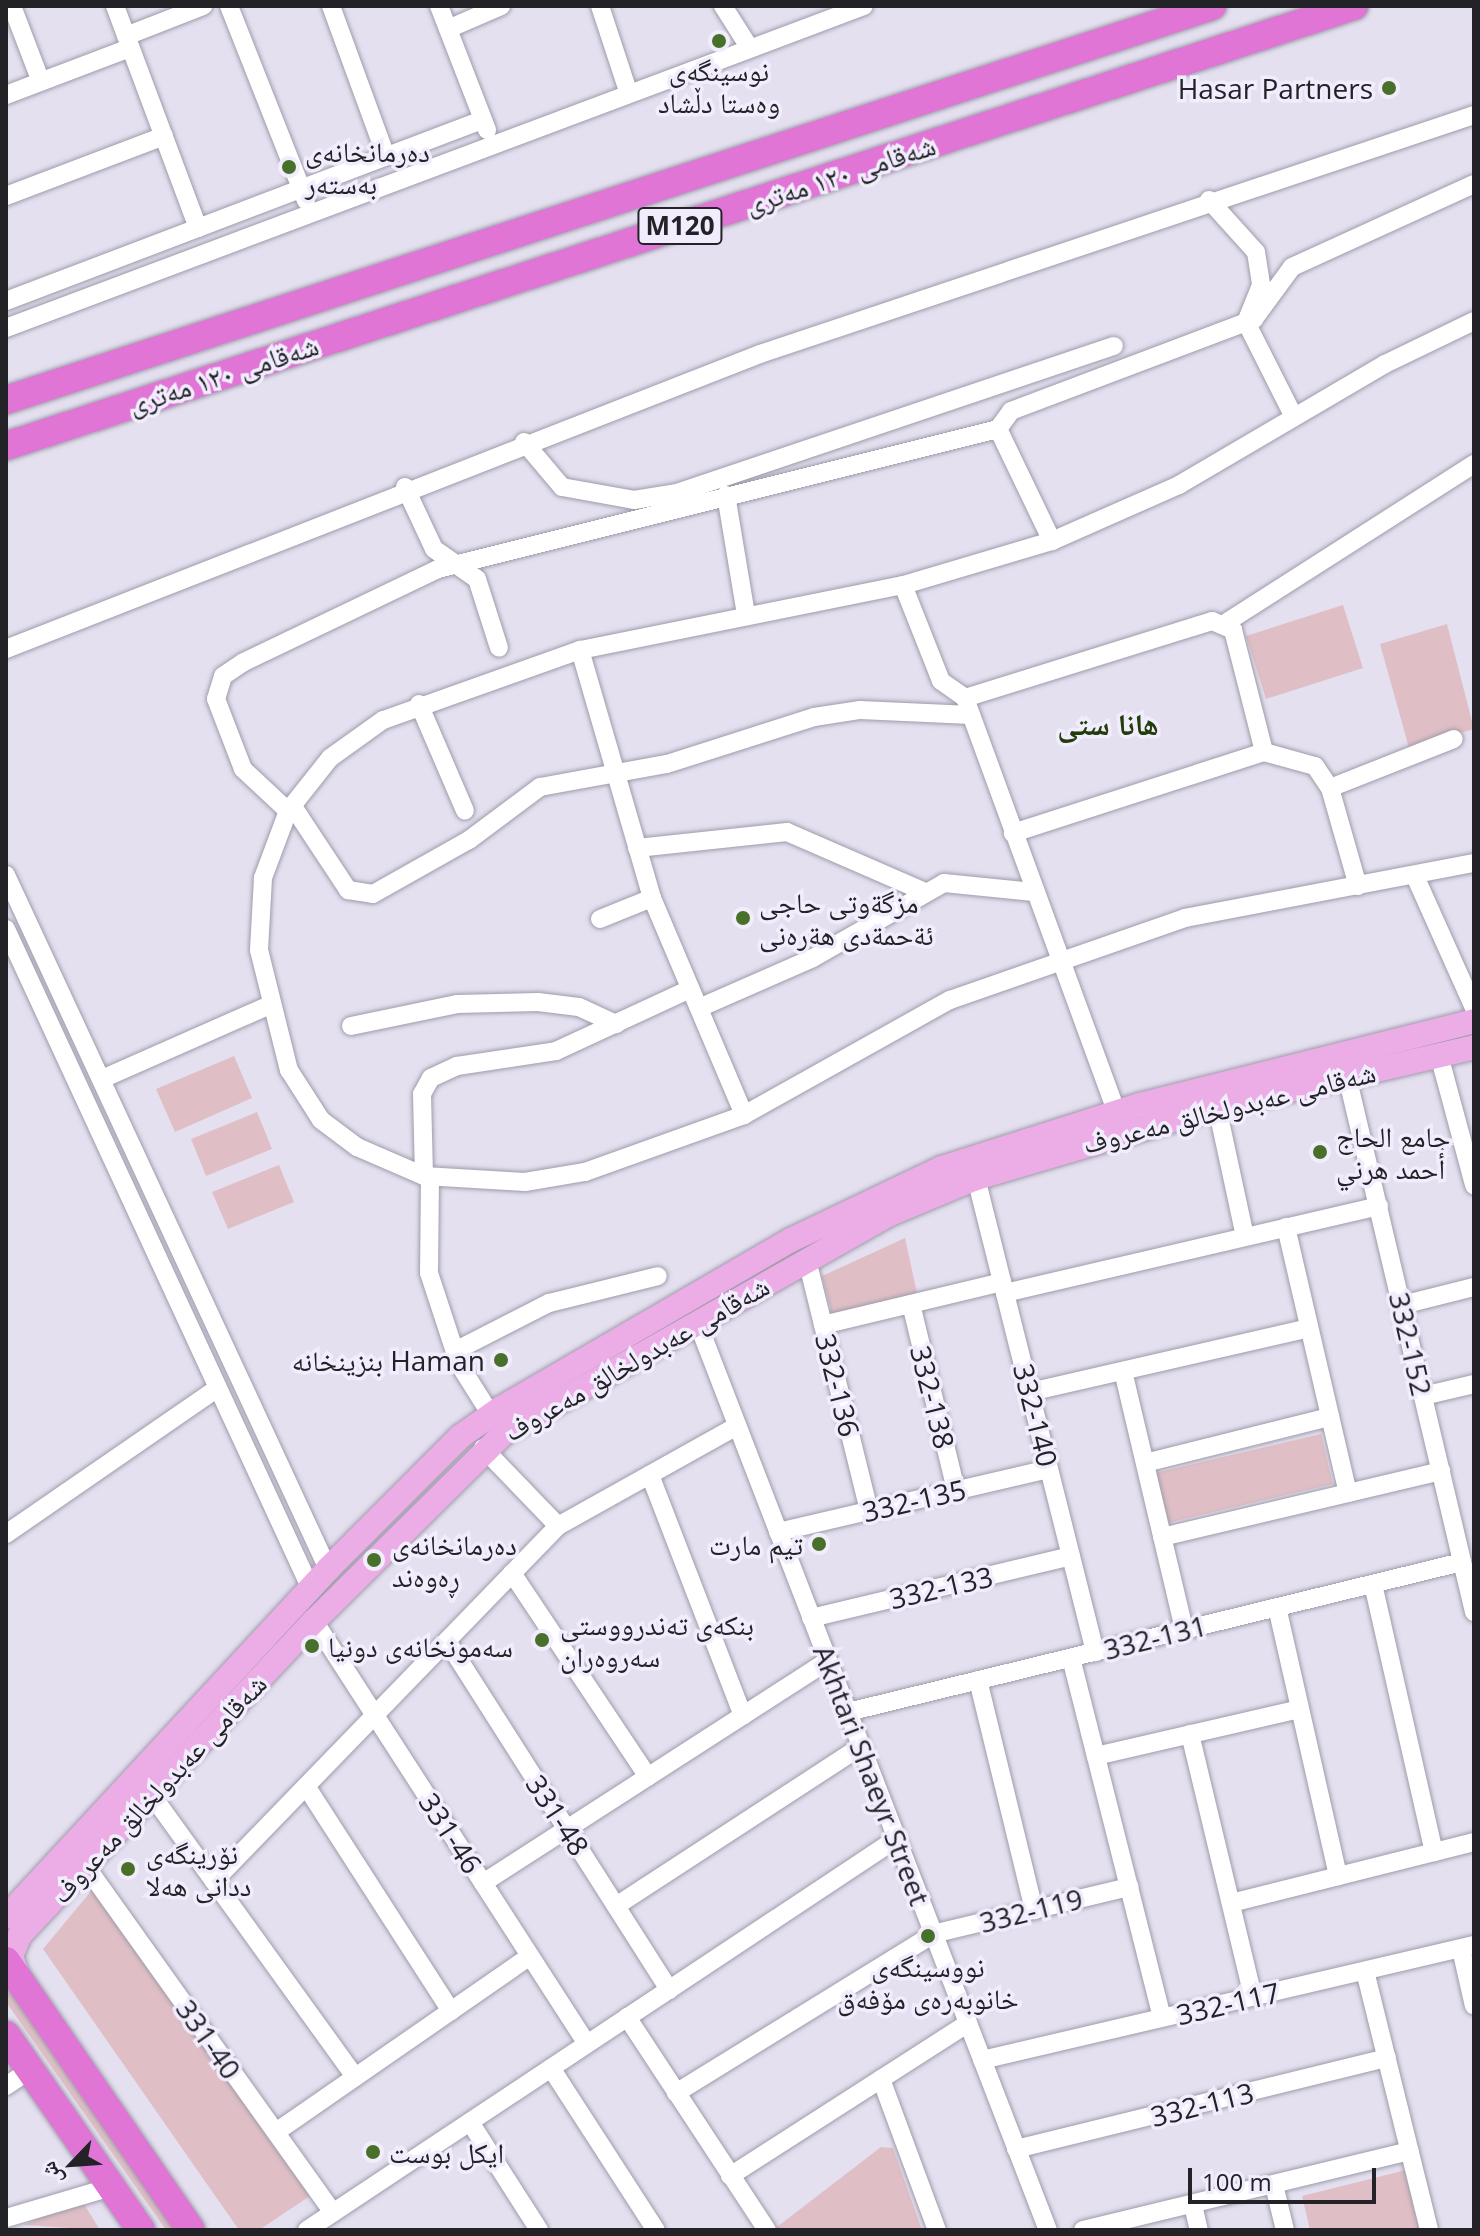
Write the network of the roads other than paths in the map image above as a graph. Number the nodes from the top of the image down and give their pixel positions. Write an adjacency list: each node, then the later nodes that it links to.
1 (12, 6): 17 (street)
2 (115, 6): 15 (street)
3 (203, 6): 15 (street)
4 (229, 6): 26 (street)
5 (331, 6): 24 (street)
6 (439, 6): 14 (street)
7 (501, 6): 14 (street)
8 (600, 6): 18 (street)
9 (723, 6): 16 (street)
10 (864, 6): 13 (street)
11 (1212, 6): 36 (highway, شەقامی ١٢٠ مەتری / M120)
12 (1354, 6): 40 (highway, شەقامی ١٢٠ مەتری / M120)
13 (830, 12): 16 (street)
14 (448, 29): 21 (street)
15 (128, 42): 17 (street); 22 (street)
16 (749, 47): 18 (street)
17 (41, 82): 19 (street)
18 (628, 91): 23 (street)
19 (6, 95)
20 (1474, 115): 28 (street)
21 (482, 120): 23 (street); 24 (street)
22 (164, 136): 27 (street); 30 (street)
23 (491, 140): 29 (street)
24 (386, 156): 26 (street)
25 (1474, 184): 33 (street)
26 (301, 189): 29 (street); 30 (street)
27 (6, 196)
28 (1209, 200): 33 (street); 39 (street)
29 (310, 211): 34 (street)
30 (198, 228): 31 (street)
31 (6, 301)
32 (1474, 321): 37 (street)
33 (1246, 322): 37 (street); 38 (street)
34 (6, 328)
35 (1114, 346): 39 (street)
36 (6, 400)
37 (1294, 417): 44 (street)
38 (998, 429): 43 (street); 44 (street)
39 (524, 442): 42 (street)
40 (6, 446)
41 (1474, 464): 48 (street)
42 (405, 487): 45 (street); 50 (street)
43 (726, 495): 45 (street); 47 (street)
44 (1052, 541): 46 (street)
45 (452, 565): 49 (street); 58 (street)
46 (903, 585): 47 (street); 53 (street)
47 (746, 615): 51 (street)
48 (1227, 622): 53 (street); 55 (street)
49 (499, 648)
50 (6, 649)
51 (580, 650): 52 (street); 56 (street)
52 (419, 704): 58 (street); 59 (street)
53 (968, 706): 56 (street); 60 (street)
54 (1454, 739): 57 (street)
55 (1264, 752): 57 (street); 60 (street)
56 (612, 771): 58 (street); 61 (street)
57 (1330, 788): 65 (street)
58 (290, 808): 74 (street)
59 (465, 811)
60 (1013, 833): 67 (street)
61 (637, 848): 66 (street); 68 (street)
62 (1474, 863): 64 (street)
63 (6, 875): 83 (street)
64 (1415, 876): 65 (street); 72 (street)
65 (1358, 886): 71 (street)
66 (923, 891): 67 (street); 75 (street)
67 (1034, 892): 71 (street)
68 (652, 898): 69 (street); 73 (street)
69 (600, 919)
70 (6, 929): 88 (street)
71 (1057, 962): 85 (street); 86 (street)
72 (1468, 982): 76 (street)
73 (690, 989): 75 (street); 78 (street)
74 (270, 1005): 83 (street); 90 (street)
75 (699, 1008): 86 (street)
76 (1474, 1008)
77 (1474, 1021): 85 (main road, شەقامی عەبدولخالق مەعروف)
78 (616, 1024): 79 (street); 90 (street)
79 (351, 1026)
80 (1474, 1047): 81 (main road, شەقامی عەبدولخالق مەعروف)
81 (1439, 1055): 82 (main road, شەقامی عەبدولخالق مەعروف); 89 (street)
82 (1347, 1076): 84 (main road, شەقامی عەبدولخالق مەعروف); 93 (street, 332-152)
83 (102, 1079): 87 (street)
84 (1217, 1107): 91 (main road, شەقامی عەبدولخالق مەعروف); 95 (street)
85 (1116, 1111): 112 (main road, شەقامی عەبدولخالق مەعروف)
86 (744, 1115): 90 (street)
87 (129, 1138): 88 (street); 127 (street)
88 (108, 1148): 108 (street)
89 (1470, 1154): 92 (street)
90 (427, 1177): 105 (street)
91 (976, 1178): 96 (main road, شەقامی عەبدولخالق مەعروف); 98 (street, 332-140)
92 (1474, 1185)
93 (1379, 1206): 94 (street); 101 (street, 332-152)
94 (1286, 1227): 95 (street); 104 (street)
95 (1245, 1236): 98 (street)
96 (807, 1260): 102 (main road, شەقامی عەبدولخالق مەعروف); 103 (street, 332-136)
97 (658, 1276): 105 (street)
98 (1004, 1287): 100 (street); 109 (street, 332-140)
99 (1474, 1287): 101 (street)
100 (911, 1304): 103 (street); 119 (street, 332-138)
101 (1402, 1305): 110 (street, 332-152)
102 (697, 1321): 112 (main road, شەقامی عەبدولخالق مەعروف); 113 (street, Akhtari Shaeyr Street)
103 (823, 1325): 121 (street, 332-136)
104 (1309, 1328): 106 (street); 111 (street)
105 (455, 1351): 112 (street)
106 (1123, 1371): 109 (street); 115 (street)
107 (1474, 1384): 110 (street)
108 (218, 1388): 124 (street); 129 (street)
109 (1030, 1392): 116 (street, 332-140)
110 (1423, 1396): 117 (street, 332-152)
111 (1330, 1417): 115 (street); 120 (street)
112 (497, 1424): 114 (main road, شەقامی عەبدولخالق مەعروف); 127 (main road, شەقامی عەبدولخالق مەعروف)
113 (737, 1426): 118 (street); 123 (street, Akhtari Shaeyr Street)
114 (483, 1448): 122 (street); 136 (main road, شەقامی عەبدولخالق مەعروف)
115 (1145, 1463): 125 (street)
116 (1049, 1469): 119 (street, 332-135); 126 (street, 332-140)
117 (1441, 1471): 120 (street); 128 (street, 332-152)
118 (650, 1475): 122 (street); 146 (street)
119 (956, 1490): 121 (street, 332-135)
120 (1348, 1493): 125 (street)
121 (869, 1511): 123 (street, 332-135)
122 (558, 1526): 130 (street)
123 (778, 1532): 135 (street, Akhtari Shaeyr Street)
124 (6, 1534)
125 (1162, 1537): 137 (street)
126 (1071, 1556): 135 (street, 332-133); 139 (street, 332-140)
127 (324, 1561): 129 (street); 132 (main road, شەقامی عەبدولخالق مەعروف)
128 (1462, 1562): 131 (street, 332-131); 134 (street, 332-152)
129 (300, 1566): 132 (street)
130 (512, 1573): 138 (street); 150 (street)
131 (1373, 1584): 133 (street, 332-131); 156 (street)
132 (311, 1589): 158 (main road, شەقامی عەبدولخالق مەعروف)
133 (1277, 1607): 137 (street, 332-131); 143 (street)
134 (1474, 1612)
135 (811, 1618): 141 (street, Akhtari Shaeyr Street)
136 (314, 1621): 145 (street, 331-46); 152 (main road, شەقامی عەبدولخالق مەعروف)
137 (1184, 1630): 139 (street, 332-131)
138 (447, 1641): 145 (street); 153 (street, 331-48)
139 (1095, 1652): 140 (street, 332-131)
140 (1071, 1658): 142 (street, 332-131); 149 (street)
141 (828, 1661): 144 (street, Akhtari Shaeyr Street); 146 (street)
142 (978, 1680): 144 (street, 332-131); 165 (street)
143 (1300, 1709): 147 (street); 159 (street)
144 (848, 1712): 148 (street, Akhtari Shaeyr Street)
145 (374, 1714): 151 (street); 161 (street, 331-46)
146 (743, 1716): 150 (street)
147 (1190, 1734): 149 (street); 163 (street)
148 (861, 1746): 154 (street, Akhtari Shaeyr Street); 164 (street)
149 (1096, 1756): 162 (street)
150 (648, 1777): 153 (street)
151 (306, 1786): 160 (street); 175 (street)
152 (151, 1794): 157 (main road, شەقامی عەبدولخالق مەعروف); 160 (street)
153 (566, 1830): 161 (street); 164 (street, 331-48)
154 (896, 1839): 167 (street, Akhtari Shaeyr Street); 172 (street)
155 (1474, 1842): 156 (street)
156 (1434, 1852): 159 (street)
157 (85, 1865): 158 (main road, شەقامی عەبدولخالق مەعروف); 190 (street, 331-40)
158 (60, 1875): 166 (main road, شەقامی عەبدولخالق مەعروف); 171 (main road, شەقامی عەبدولخالق مەعروف)
159 (1338, 1876): 163 (street)
160 (214, 1881): 185 (street)
161 (483, 1883): 169 (street, 331-46)
162 (1129, 1887): 165 (street, 332-119); 177 (street)
163 (1231, 1903): 173 (street)
164 (616, 1906): 172 (street, 331-48)
165 (1034, 1910): 167 (street, 332-119)
166 (6, 1917)
167 (933, 1934): 178 (street, Akhtari Shaeyr Street); 188 (street, 332-119)
168 (1467, 1947): 170 (street, 332-117); 174 (street)
169 (530, 1956): 175 (street); 180 (street, 331-46)
170 (1365, 1971): 173 (street, 332-117); 181 (street)
171 (13, 1972): 201 (highway)
172 (669, 1990): 176 (street)
173 (1253, 1997): 177 (street, 332-117)
174 (1474, 2006)
175 (451, 2011): 185 (street)
176 (627, 2017): 180 (street); 188 (street)
177 (1162, 2018): 182 (street, 332-117)
178 (968, 2023): 182 (street, Akhtari Shaeyr Street); 186 (street)
179 (6, 2035): 184 (highway)
180 (587, 2044): 183 (street)
181 (1387, 2058): 191 (street, 332-113); 192 (street)
182 (982, 2060): 191 (street, Akhtari Shaeyr Street)
183 (551, 2068): 189 (street); 204 (street)
184 (30, 2070): 187 (street); 195 (highway)
185 (355, 2077): 190 (street)
186 (881, 2079): 193 (street); 206 (street)
187 (6, 2086)
188 (676, 2093): 193 (street)
189 (470, 2122): 197 (street); 203 (street)
190 (276, 2132): 197 (street, 331-40)
191 (1016, 2149): 207 (street, Akhtari Shaeyr Street)
192 (1410, 2151): 194 (street); 211 (street)
193 (730, 2176): 205 (street)
194 (1274, 2185): 196 (street); 210 (street)
195 (111, 2187): 198 (street); 200 (highway)
196 (1193, 2205): 208 (street); 209 (street)
197 (333, 2213): 202 (street)
198 (6, 2219): 199 (street)
199 (13, 2230)
200 (141, 2230)
201 (191, 2230)
202 (307, 2230)
203 (539, 2230)
204 (656, 2230)
205 (767, 2230)
206 (937, 2230)
207 (1048, 2230)
208 (1083, 2230)
209 (1199, 2230)
210 (1285, 2230)
211 (1429, 2230)

